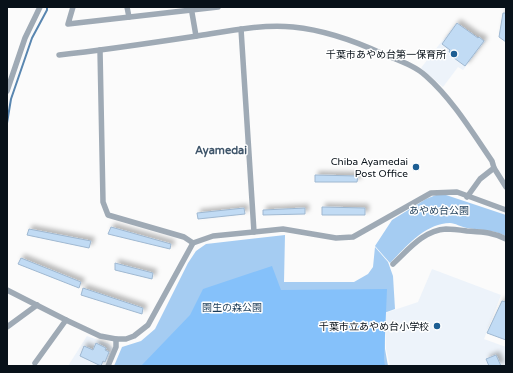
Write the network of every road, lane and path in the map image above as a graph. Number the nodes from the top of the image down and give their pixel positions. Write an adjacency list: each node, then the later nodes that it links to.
1 (40, 7): 11 (street)
2 (73, 7): 6 (street)
3 (127, 7): 6 (street)
4 (218, 7): 5 (street)
5 (191, 9): 6 (street); 8 (street)
6 (129, 17)
7 (241, 29): 8 (street); 12 (street); 16 (street)
8 (196, 36): 9 (street)
9 (100, 50): 10 (street); 18 (street)
10 (59, 54)
11 (7, 91)
12 (494, 168): 13 (street); 14 (street)
13 (506, 187)
14 (467, 196): 15 (street); 16 (street)
15 (506, 210)
16 (254, 232): 18 (street)
17 (506, 239): 19 (street)
18 (193, 243): 24 (street)
19 (393, 264)
20 (7, 290): 21 (street)
21 (37, 305): 22 (street); 23 (street)
22 (66, 320): 24 (street); 25 (street)
23 (7, 328)
24 (116, 339): 26 (street)
25 (35, 363)
26 (108, 366)

